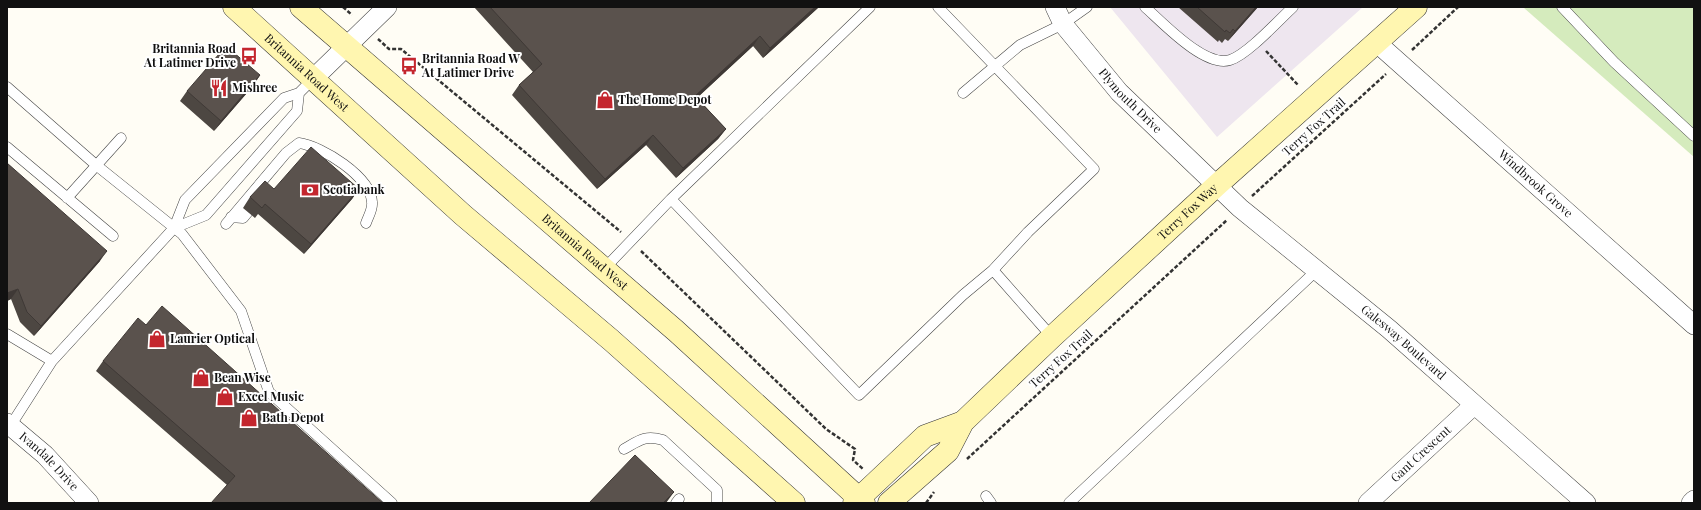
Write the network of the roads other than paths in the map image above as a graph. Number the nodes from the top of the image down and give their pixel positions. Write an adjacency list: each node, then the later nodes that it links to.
1 (234, 7): 16 (main road, Britannia Road West)
2 (301, 7): 14 (main road, Britannia Road West)
3 (387, 7): 14 (street)
4 (870, 7): 27 (lane)
5 (938, 7): 15 (lane)
6 (1055, 7): 12 (street, Plymouth Drive)
7 (1088, 7): 12 (lane)
8 (1145, 7): 9 (lane)
9 (1293, 7)
10 (1416, 7): 13 (main road, Terry Fox Way)
11 (1562, 7): 19 (lane)
12 (1063, 24): 15 (lane); 24 (street, Plymouth Drive)
13 (1377, 43): 24 (main road, Terry Fox Way); 35 (street, Windbrook Grove)
14 (346, 47): 16 (street); 32 (main road, Britannia Road West)
15 (995, 66): 18 (lane); 33 (lane)
16 (306, 86): 30 (lane); 30 (lane); 48 (main road, Britannia Road West)
17 (7, 87): 22 (lane)
18 (963, 94)
19 (1694, 136)
20 (121, 138): 22 (lane)
21 (7, 147): 26 (lane)
22 (96, 165): 26 (lane); 30 (lane)
23 (271, 170): 25 (lane); 28 (lane); 29 (lane)
24 (1217, 185): 34 (street, Galesway Boulevard); 37 (main road, Terry Fox Way)
25 (263, 195)
26 (67, 198): 31 (lane)
27 (671, 199): 32 (lane); 33 (lane)
28 (248, 212)
29 (366, 223)
30 (174, 228): 38 (lane); 46 (lane)
31 (113, 236)
32 (604, 270): 44 (main road, Britannia Road West)
33 (993, 270): 37 (lane)
34 (1317, 270): 39 (street, Galesway Boulevard); 50 (lane)
35 (1694, 325)
36 (7, 334): 38 (lane)
37 (1052, 337): 40 (main road, Terry Fox Way)
38 (52, 361): 41 (lane)
39 (1474, 405): 51 (street, Gant Crescent); 52 (street, Galesway Boulevard)
40 (963, 422): 44 (main road, Terry Fox Way); 49 (main road, Terry Fox Way)
41 (9, 424): 45 (street, Ivandale Drive)
42 (624, 449): 47 (lane)
43 (1694, 500): 53 (street)
44 (859, 501)
45 (89, 503)
46 (392, 503)
47 (717, 503)
48 (794, 503)
49 (889, 503)
50 (1069, 503)
51 (1368, 503)
52 (1586, 503)
53 (1691, 503)

